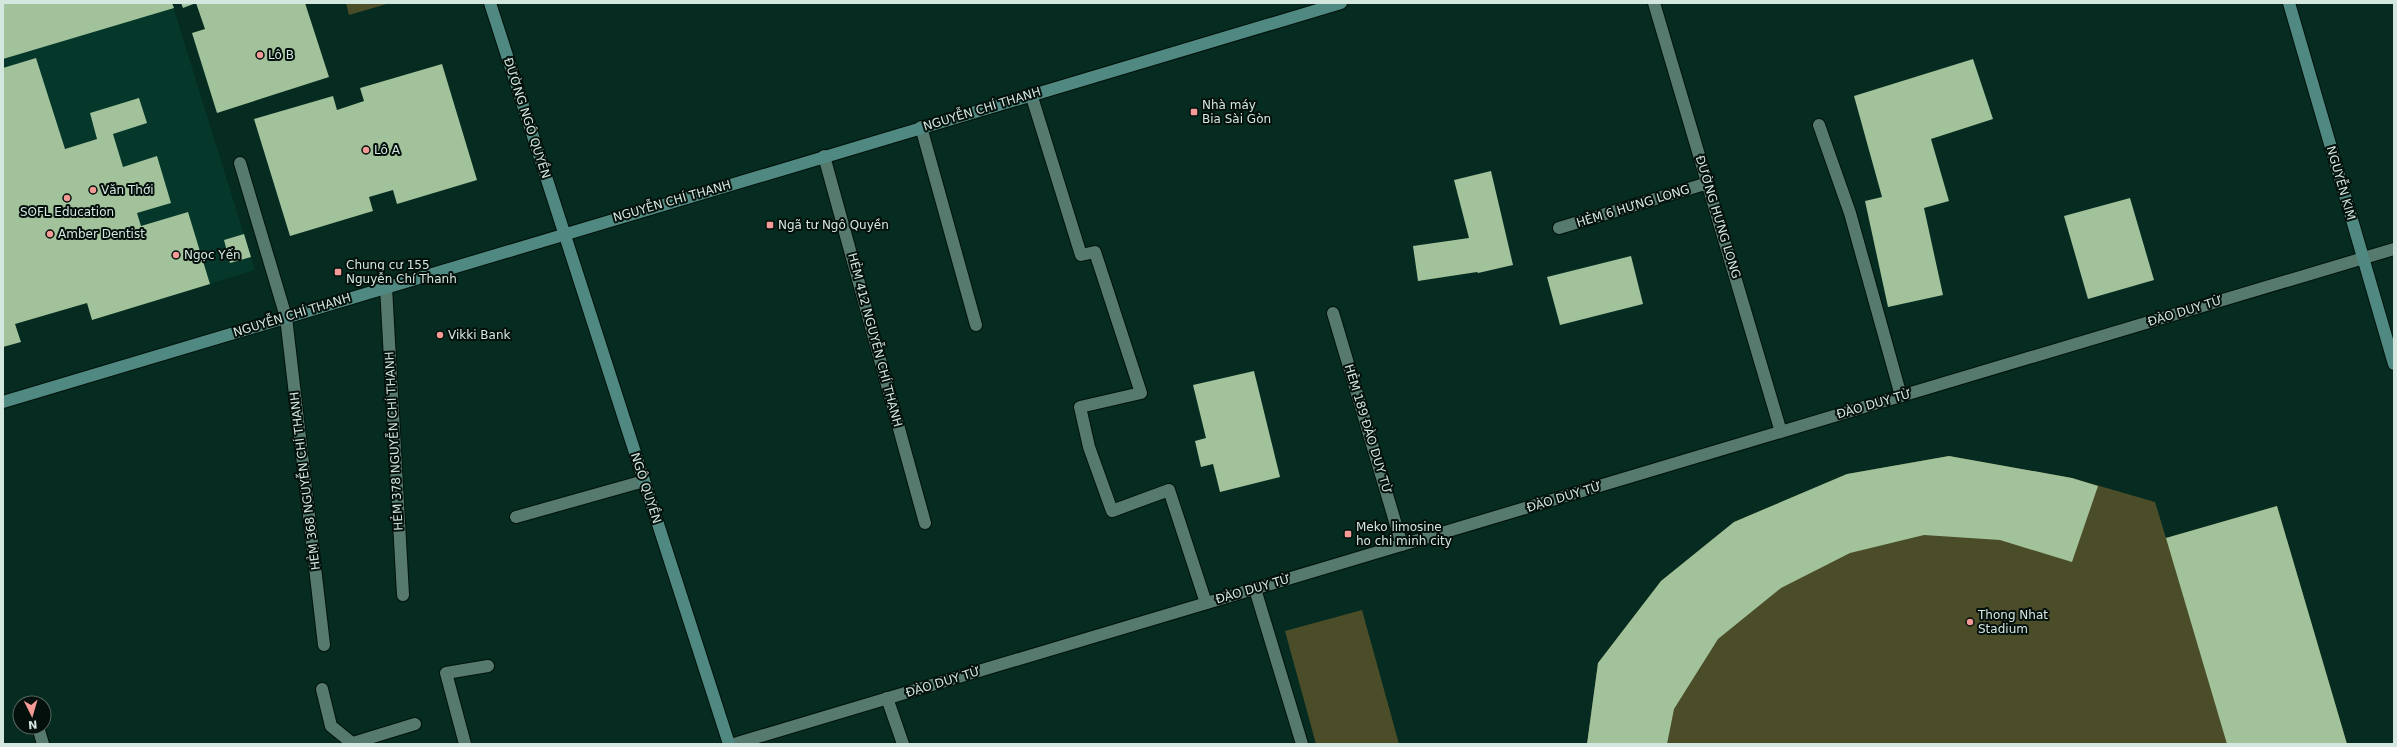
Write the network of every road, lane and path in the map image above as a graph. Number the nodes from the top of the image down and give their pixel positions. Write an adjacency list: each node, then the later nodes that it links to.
1 (490, 3): 12 (main road, ĐƯỜNG NGÔ QUYỀN)
2 (1341, 3): 5 (main road, NGUYỄN CHÍ THANH)
3 (1654, 3): 10 (street, ĐƯỜNG HƯNG LONG)
4 (2288, 3): 14 (main road, NGUYỄN KIM)
5 (1031, 94): 7 (main road, NGUYỄN CHÍ THANH); 29 (street)
6 (1819, 125): 20 (street)
7 (921, 127): 8 (main road, NGUYỄN CHÍ THANH); 18 (street)
8 (824, 156): 12 (main road, NGUYỄN CHÍ THANH); 25 (street, HẺM 412 NGUYỄN CHÍ THANH)
9 (240, 163): 17 (street, HẺM 368 NGUYỄN CHÍ THANH)
10 (1708, 183): 11 (street, HẺM 6 HƯNG LONG); 22 (street, ĐƯỜNG HƯNG LONG)
11 (1559, 228)
12 (564, 233): 15 (main road, NGUYỄN CHÍ THANH); 23 (main road, NGÔ QUYỀN)
13 (2394, 250): 14 (street, ĐÀO DUY TỪ)
14 (2363, 258): 19 (main road, NGUYỄN KIM); 20 (street, ĐÀO DUY TỪ)
15 (386, 287): 17 (main road, NGUYỄN CHÍ THANH); 28 (street, HẺM 378 NGUYỄN CHÍ THANH)
16 (1333, 313): 26 (street, HẺM 189 ĐÀO DUY TỪ)
17 (286, 316): 21 (main road, NGUYỄN CHÍ THANH); 30 (street, HẺM 368 NGUYỄN CHÍ THANH)
18 (976, 325)
19 (2394, 364)
20 (1901, 396): 22 (street, ĐÀO DUY TỪ)
21 (3, 402)
22 (1781, 432): 26 (street, ĐÀO DUY TỪ)
23 (644, 481): 24 (street); 37 (main road, NGÔ QUYỀN)
24 (516, 517)
25 (925, 524)
26 (1402, 545): 27 (street, ĐÀO DUY TỪ)
27 (1255, 589): 29 (street, ĐÀO DUY TỪ); 40 (street)
28 (403, 595)
29 (1206, 603): 33 (street, ĐÀO DUY TỪ)
30 (324, 644)
31 (488, 666): 36 (street)
32 (322, 689): 35 (street)
33 (887, 698): 38 (street, ĐÀO DUY TỪ); 39 (street)
34 (415, 724): 35 (street)
35 (353, 744)
36 (465, 744)
37 (729, 744)
38 (734, 744)
39 (903, 744)
40 (1302, 744)

